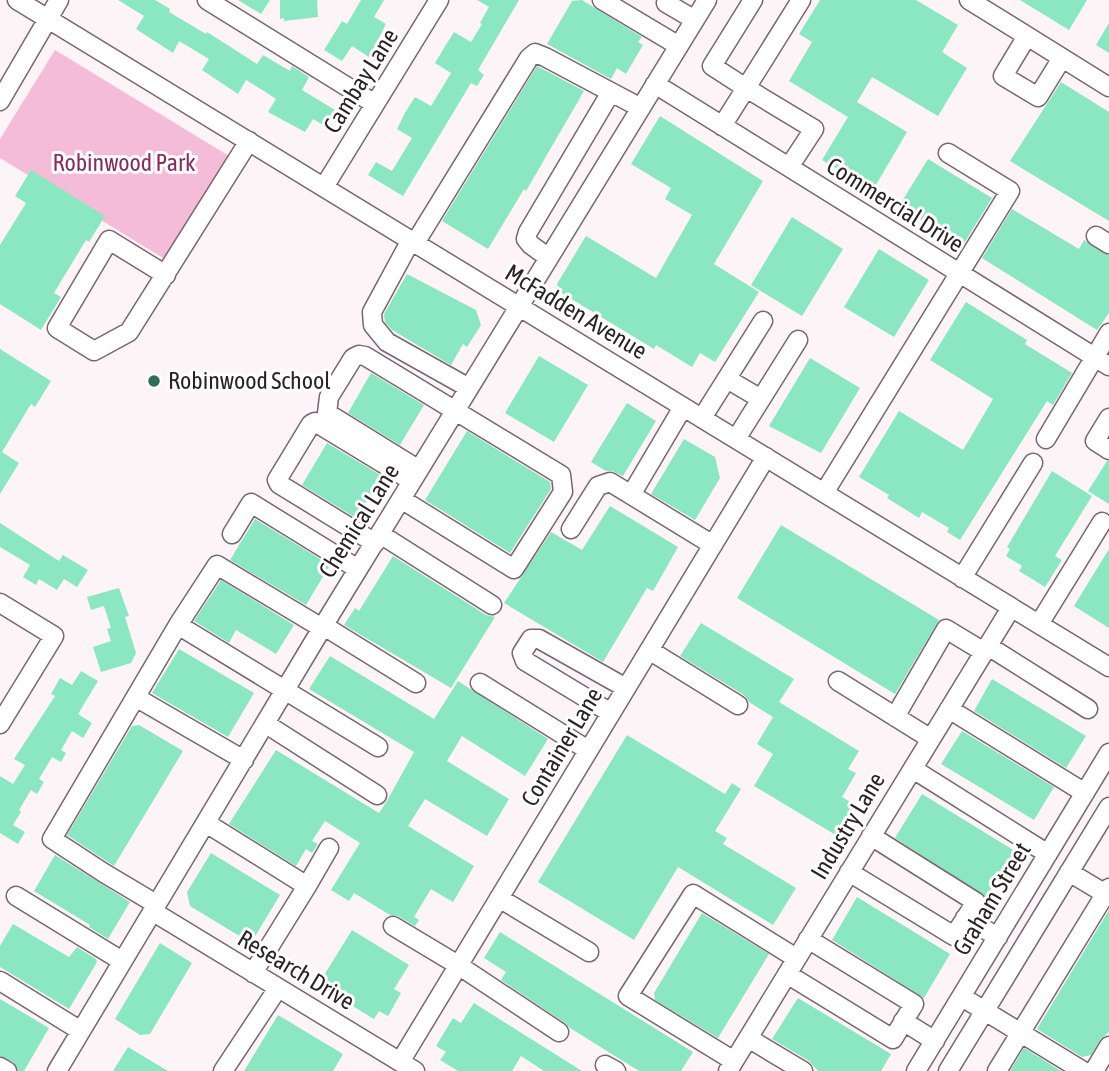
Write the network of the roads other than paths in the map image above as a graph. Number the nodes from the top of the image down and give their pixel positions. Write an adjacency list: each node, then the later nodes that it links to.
1 (17, 0): 11 (street, McFadden Avenue)
2 (59, 0): 11 (street)
3 (207, 0): 21 (street)
4 (439, 0): 21 (street, Cambay Lane)
5 (601, 0): 14 (street)
6 (707, 0): 12 (street, Chemical Lane)
7 (753, 0): 18 (street)
8 (801, 0): 18 (street)
9 (969, 0): 13 (street)
10 (663, 1): 12 (street)
11 (48, 19): 20 (street); 24 (street, McFadden Avenue)
12 (695, 20): 14 (street, Chemical Lane)
13 (1027, 36): 15 (street); 15 (street)
14 (679, 46): 16 (street, Chemical Lane)
15 (1062, 58): 17 (street)
16 (655, 85): 22 (street, Chemical Lane); 23 (street, Commercial Drive)
17 (1109, 87)
18 (746, 88): 23 (street); 26 (street)
19 (611, 92): 22 (street); 28 (street); 29 (street)
20 (0, 101)
21 (375, 104): 27 (street, Cambay Lane)
22 (641, 108): 29 (street, Chemical Lane)
23 (722, 126): 26 (street, Commercial Drive)
24 (249, 141): 27 (street, McFadden Avenue); 31 (street)
25 (948, 153): 30 (street)
26 (789, 167): 30 (street, Commercial Drive)
27 (324, 187): 28 (street, McFadden Avenue)
28 (413, 242): 32 (street, McFadden Avenue); 38 (street)
29 (549, 258): 32 (street, Chemical Lane)
30 (961, 274): 36 (street, Commercial Drive); 50 (street)
31 (166, 275): 31 (street)
32 (519, 306): 38 (street, Chemical Lane); 40 (street, McFadden Avenue)
33 (763, 321): 37 (street)
34 (1109, 333): 36 (street)
35 (797, 341): 39 (street)
36 (1102, 362): 45 (street)
37 (727, 379): 39 (street); 42 (street)
38 (469, 388): 41 (street, Chemical Lane)
39 (761, 399): 44 (street)
40 (683, 407): 42 (street, McFadden Avenue); 51 (street)
41 (456, 410): 49 (street, Chemical Lane); 49 (street); 52 (street)
42 (702, 418): 44 (street, McFadden Avenue)
43 (1109, 418): 46 (street)
44 (736, 439): 47 (street, McFadden Avenue)
45 (1046, 439)
46 (1109, 450)
47 (766, 457): 50 (street, McFadden Avenue); 57 (street, Container Lane)
48 (1033, 463): 59 (street)
49 (416, 476): 52 (street, Chemical Lane); 56 (street)
50 (824, 493): 59 (street, McFadden Avenue)
51 (631, 495): 54 (street); 57 (street)
52 (401, 499): 56 (street, Chemical Lane)
53 (1102, 522): 63 (street)
54 (571, 529)
55 (232, 534): 58 (street)
56 (377, 538): 58 (street, Chemical Lane); 61 (street)
57 (712, 545): 67 (street, Container Lane)
58 (358, 569): 65 (street, Chemical Lane)
59 (962, 578): 62 (street, McFadden Avenue)
60 (0, 603): 80 (street)
61 (492, 605)
62 (1011, 608): 63 (street, McFadden Avenue); 66 (street, Industry Lane)
63 (1039, 624): 68 (street, McFadden Avenue)
64 (178, 625): 65 (street); 73 (street); 74 (street)
65 (323, 627): 70 (street); 73 (street, Chemical Lane)
66 (986, 649): 76 (street, Industry Lane); 77 (street); 79 (street)
67 (649, 650): 72 (street, Container Lane); 75 (street)
68 (1109, 667)
69 (838, 681): 79 (street)
70 (416, 683)
71 (480, 683): 84 (street)
72 (626, 688): 78 (street, Container Lane); 78 (street)
73 (286, 690): 81 (street, Chemical Lane); 83 (street)
74 (136, 698): 86 (street); 101 (street, Research Drive)
75 (738, 705)
76 (949, 709): 82 (street, Industry Lane); 88 (street)
77 (1087, 709)
78 (611, 713): 84 (street, Container Lane)
79 (895, 717): 82 (street)
80 (0, 724)
81 (266, 724): 86 (street, Chemical Lane); 89 (street)
82 (931, 739): 87 (street, Industry Lane)
83 (378, 747)
84 (589, 750): 100 (street, Container Lane)
85 (1109, 753): 88 (street, Graham Street)
86 (244, 761): 91 (street, Chemical Lane)
87 (913, 769): 92 (street, Industry Lane); 94 (street)
88 (1085, 793): 94 (street, Graham Street)
89 (377, 795)
90 (1109, 807): 96 (street)
91 (206, 823): 97 (street); 101 (street, Chemical Lane)
92 (871, 836): 95 (street, Industry Lane); 102 (street)
93 (329, 848): 97 (street)
94 (1048, 854): 104 (street, Graham Street)
95 (849, 872): 102 (street); 105 (street, Industry Lane)
96 (1069, 872): 98 (street); 114 (street)
97 (307, 886): 110 (street)
98 (1108, 893): 118 (street)
99 (16, 897): 107 (street)
100 (499, 898): 106 (street); 108 (street, Container Lane)
101 (154, 908): 107 (street, Chemical Lane); 110 (street, Research Drive)
102 (965, 918): 104 (street)
103 (393, 926): 108 (street)
104 (998, 937): 113 (street, Graham Street)
105 (808, 939): 109 (street, Industry Lane); 115 (street)
106 (589, 952)
107 (122, 961): 116 (street, Chemical Lane)
108 (458, 965): 117 (street); 122 (street, Container Lane)
109 (792, 966): 115 (street); 119 (street, Industry Lane); 123 (street)
110 (253, 973): 112 (street, Research Drive)
111 (0, 981): 116 (street)
112 (278, 988): 122 (street, Research Drive); 127 (street)
113 (961, 997): 114 (street); 120 (street, Graham Street)
114 (985, 1011): 118 (street); 130 (street)
115 (903, 1021): 120 (street)
116 (81, 1031): 126 (street, Chemical Lane)
117 (559, 1032)
118 (1021, 1033): 131 (street); 132 (street)
119 (748, 1038): 123 (street, Industry Lane); 128 (street)
120 (935, 1041): 129 (street, Graham Street)
121 (1109, 1046): 133 (street)
122 (407, 1066)
123 (731, 1066)
124 (0, 1067): 125 (street)
125 (7, 1071)
126 (57, 1071)
127 (223, 1071)
128 (803, 1071)
129 (916, 1071)
130 (948, 1071)
131 (997, 1071)
132 (1083, 1071)
133 (1094, 1071)

